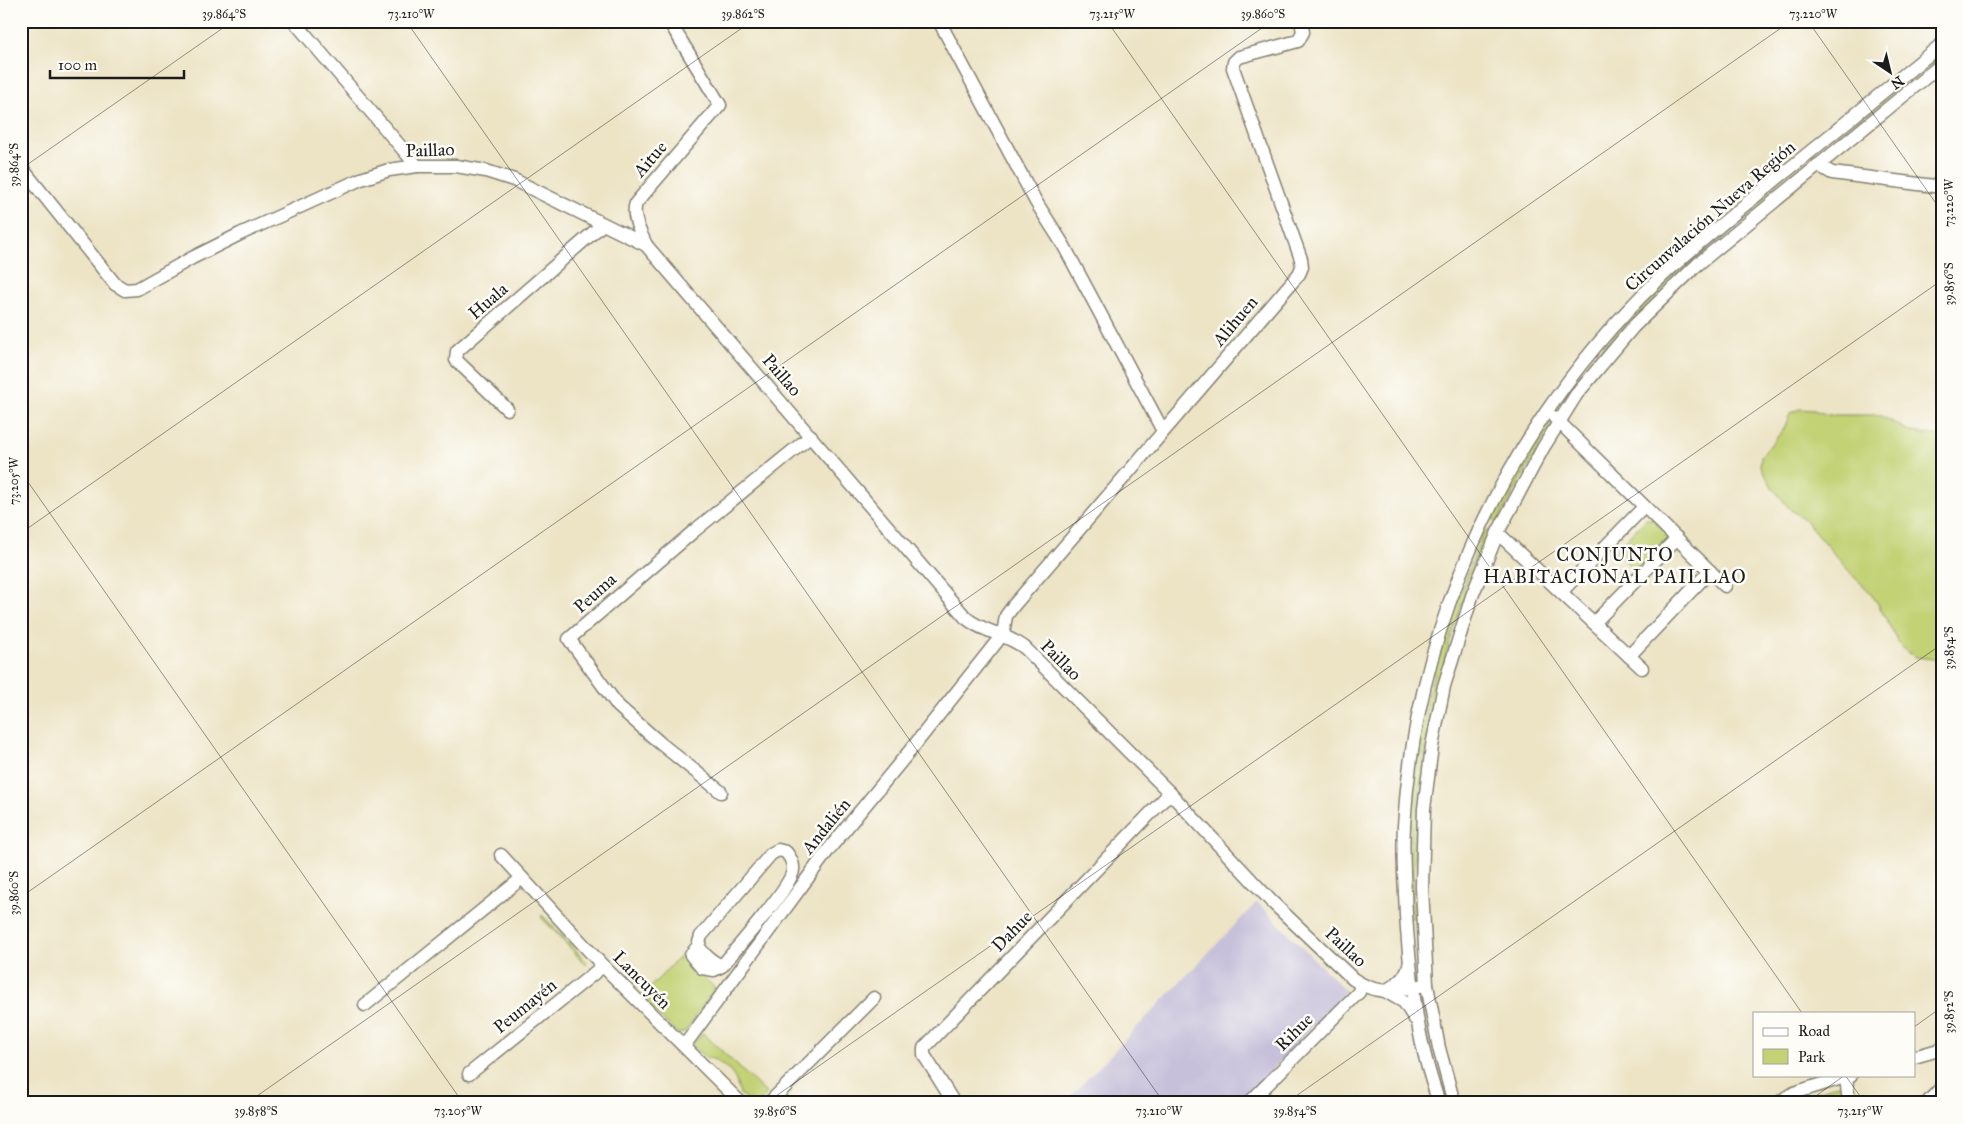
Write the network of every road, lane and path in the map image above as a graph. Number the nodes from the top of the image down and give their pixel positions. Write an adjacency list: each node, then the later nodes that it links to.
1 (294, 21): 8 (street)
2 (669, 21): 12 (street, Aitue)
3 (939, 21): 16 (street)
4 (1301, 21): 16 (street, Alihuen)
5 (1942, 44): 14 (street, Circunvalación Nueva Región)
6 (1942, 64): 7 (street, Circunvalación Nueva Región)
7 (1818, 165): 10 (street); 15 (street, Circunvalación Nueva Región)
8 (417, 166): 9 (street, Paillao); 11 (street, Paillao)
9 (21, 167)
10 (1942, 187)
11 (602, 224): 12 (street, Paillao); 13 (street, Huala)
12 (646, 245): 17 (street, Paillao)
13 (507, 409)
14 (1547, 410): 15 (street); 19 (street, Circunvalación Nueva Región)
15 (1560, 423): 18 (street); 20 (street, Circunvalación Nueva Región)
16 (1162, 431): 26 (street, Alihuen)
17 (811, 436): 26 (street, Paillao); 29 (street, Peuma)
18 (1644, 507): 21 (street); 24 (street)
19 (1482, 524): 20 (street); 35 (street, Circunvalación Nueva Región)
20 (1500, 534): 24 (street); 38 (street, Circunvalación Nueva Región)
21 (1677, 538): 22 (street); 25 (street)
22 (1710, 572): 23 (street); 27 (street)
23 (1725, 586)
24 (1561, 592): 25 (street)
25 (1594, 623): 27 (street)
26 (1003, 634): 30 (street, Paillao); 33 (street, Andalién)
27 (1629, 656): 28 (street)
28 (1642, 668)
29 (721, 792)
30 (1170, 793): 37 (street, Paillao); 52 (street, Dahue)
31 (501, 855): 34 (street, Lancuyén)
32 (792, 864): 32 (street); 33 (street)
33 (808, 877): 44 (street, Andalién)
34 (522, 878): 36 (street, Lancuyén); 42 (street)
35 (1410, 964): 39 (street, Circunvalación Nueva Región); 40 (street)
36 (603, 966): 44 (street, Lancuyén); 47 (street, Peumayén)
37 (1361, 984): 40 (street, Paillao); 53 (street, Rihue)
38 (1427, 985): 39 (street, Paillao); 55 (street, Circunvalación Nueva Región)
39 (1412, 987): 40 (street, Paillao); 43 (street, Circunvalación Nueva Región)
40 (1385, 991): 43 (street)
41 (874, 998): 51 (street)
42 (365, 1005)
43 (1419, 1026): 54 (street, Circunvalación Nueva Región)
44 (684, 1046): 50 (street, Lancuyén)
45 (1942, 1049): 46 (street)
46 (1916, 1056)
47 (469, 1074)
48 (1848, 1076): 56 (street); 57 (street)
49 (1942, 1087): 58 (street)
50 (741, 1103)
51 (769, 1103)
52 (954, 1103)
53 (1249, 1103)
54 (1439, 1103)
55 (1454, 1103)
56 (1778, 1103)
57 (1849, 1103)
58 (1927, 1103)

